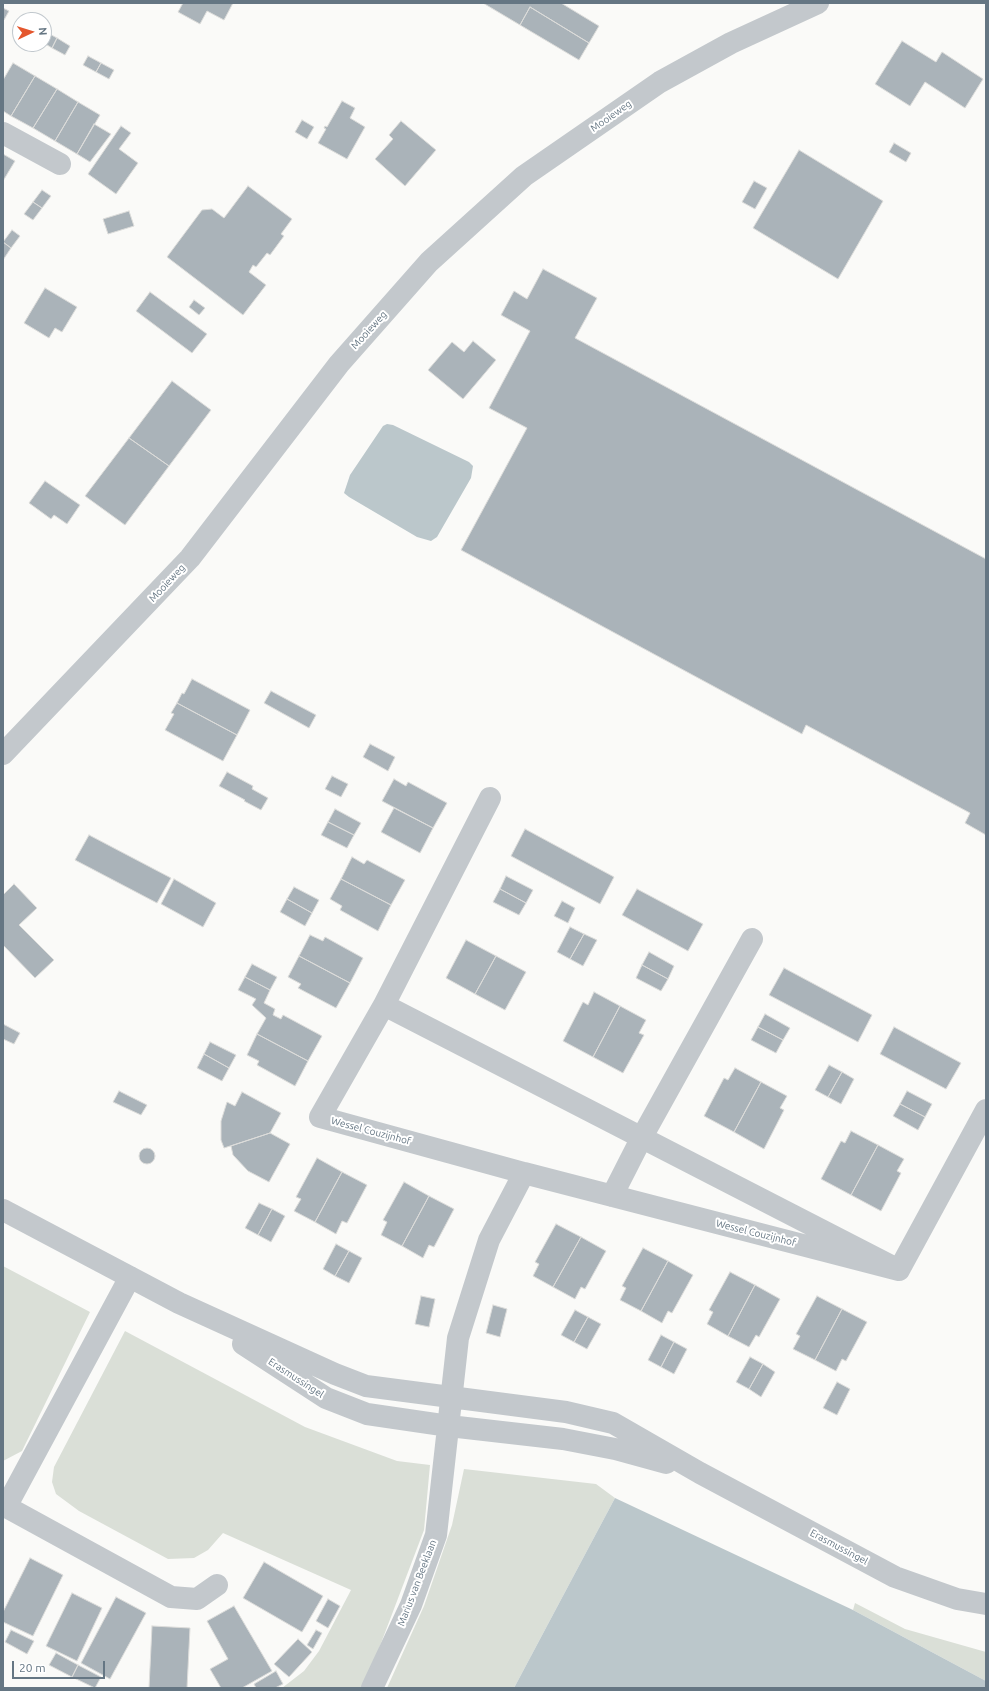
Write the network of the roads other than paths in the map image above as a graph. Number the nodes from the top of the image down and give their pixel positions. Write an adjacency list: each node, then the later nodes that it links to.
1 (818, 3): 4 (street, Mooieweg)
2 (3, 133): 3 (street)
3 (60, 164)
4 (3, 754)
5 (490, 798): 7 (street, Wessel Couzijnhof)
6 (752, 940): 9 (street)
7 (384, 1005): 9 (street); 10 (street, Wessel Couzijnhof)
8 (986, 1110): 13 (street)
9 (642, 1137): 11 (street); 13 (street)
10 (524, 1173): 11 (street, Wessel Couzijnhof); 16 (street)
11 (612, 1196): 13 (street, Wessel Couzijnhof)
12 (3, 1210): 14 (street, Erasmussingel)
13 (899, 1270)
14 (130, 1276): 15 (street, Erasmussingel); 19 (street)
15 (179, 1303): 16 (street, Erasmussingel); 17 (street, Erasmussingel)
16 (452, 1398): 17 (street); 18 (street, Erasmussingel)
17 (449, 1426): 18 (street, Erasmussingel); 22 (street, Marius van Beeklaan)
18 (700, 1473): 21 (street, Erasmussingel)
19 (5, 1506): 20 (street)
20 (217, 1585)
21 (986, 1604)
22 (372, 1688)

